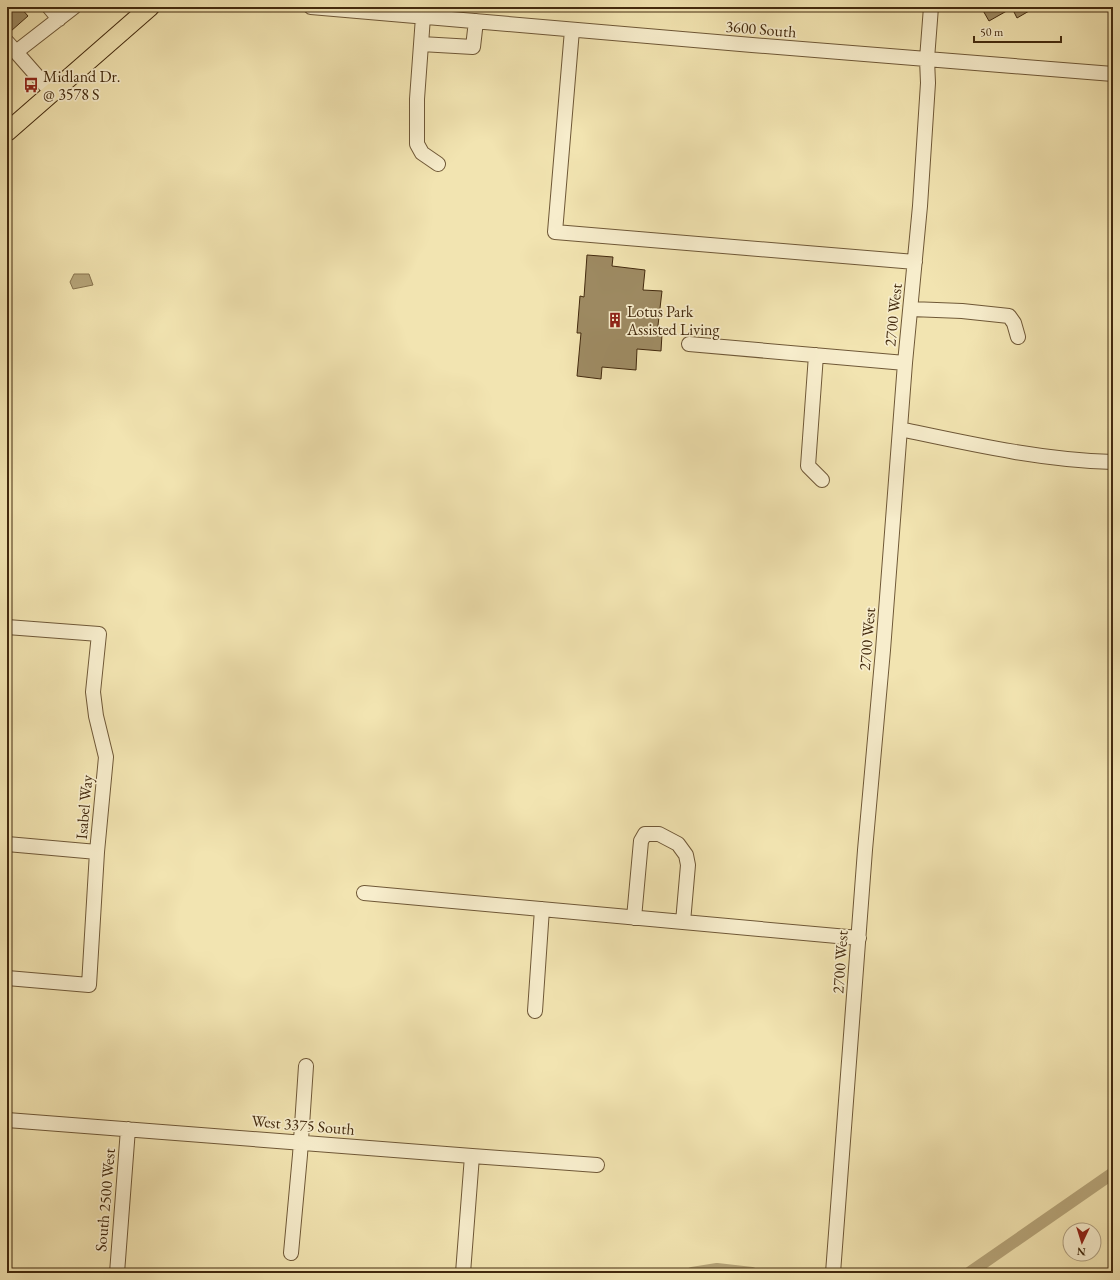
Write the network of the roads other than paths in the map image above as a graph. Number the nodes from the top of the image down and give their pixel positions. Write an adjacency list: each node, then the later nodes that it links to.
1 (49, 7): 7 (street)
2 (74, 7): 7 (street)
3 (150, 7): 14 (main road)
4 (311, 7): 6 (street, 3600 South)
5 (931, 7): 12 (street, 2700 West)
6 (423, 17): 8 (street, 3600 South); 10 (street)
7 (59, 19): 11 (street)
8 (476, 21): 9 (street, 3600 South); 10 (street)
9 (572, 30): 12 (street, 3600 South); 17 (street)
10 (421, 44): 16 (street)
11 (12, 47): 14 (street)
12 (927, 59): 13 (street, 3600 South); 17 (street, 2700 West)
13 (1113, 74)
14 (52, 93): 15 (main road)
15 (7, 132)
16 (438, 164)
17 (915, 262): 18 (street, 2700 West)
18 (911, 309): 19 (street); 22 (street, 2700 West)
19 (1018, 337)
20 (690, 344): 21 (street)
21 (816, 355): 22 (street); 25 (street)
22 (905, 362): 23 (street, 2700 West)
23 (900, 429): 24 (street); 33 (street, 2700 West)
24 (1113, 462)
25 (822, 480)
26 (7, 627): 28 (street, Isabel Way)
27 (7, 844): 28 (street)
28 (97, 852): 34 (street, Isabel Way)
29 (364, 893): 30 (street)
30 (542, 909): 31 (street); 35 (street)
31 (634, 918): 32 (street); 32 (street)
32 (684, 922): 33 (street)
33 (859, 938): 45 (street, 2700 West)
34 (7, 978)
35 (535, 1011)
36 (306, 1066): 39 (street)
37 (7, 1120): 38 (street, West 3375 South)
38 (128, 1129): 39 (street, West 3375 South); 43 (street, South 2500 West)
39 (301, 1142): 40 (street, West 3375 South); 42 (street)
40 (472, 1156): 41 (street, West 3375 South); 44 (street)
41 (597, 1165)
42 (291, 1253)
43 (116, 1273)
44 (463, 1273)
45 (833, 1273)

